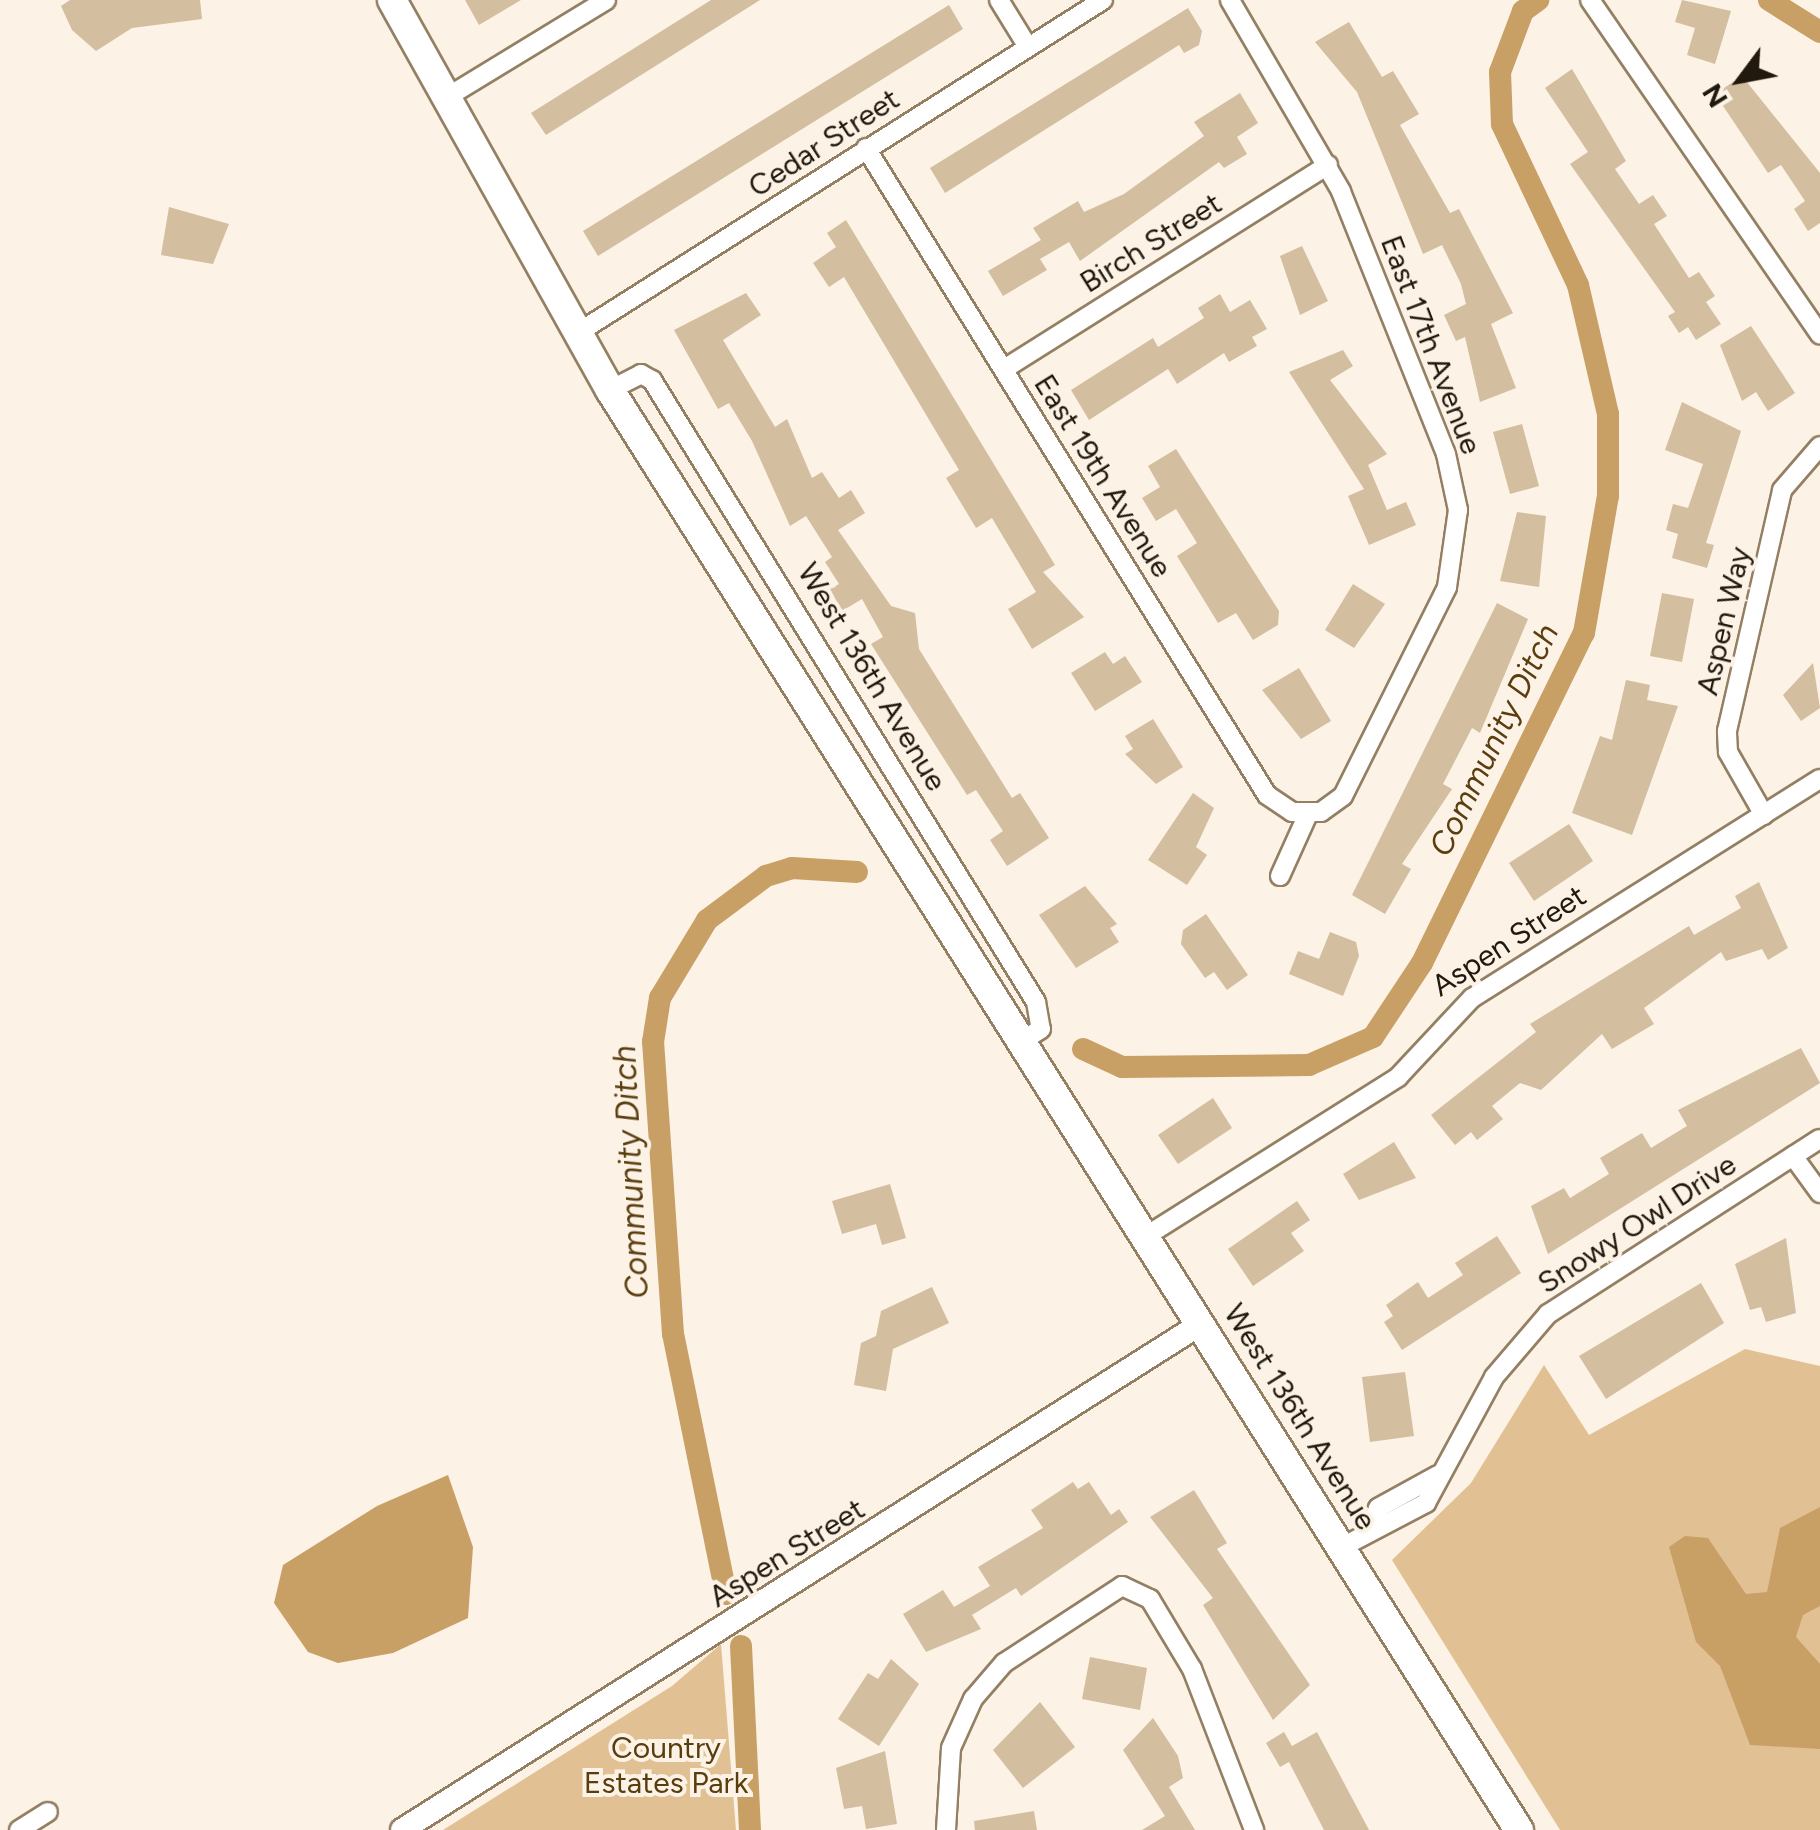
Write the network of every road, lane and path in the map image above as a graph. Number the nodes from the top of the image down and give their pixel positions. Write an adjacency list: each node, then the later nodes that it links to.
1 (392, 0): 8 (main road, West 136th Avenue)
2 (606, 0): 8 (street)
3 (999, 0): 7 (street)
4 (1103, 0): 7 (street, Cedar Street)
5 (1230, 0): 10 (street, East 17th Avenue)
6 (1590, 0): 12 (street)
7 (1028, 47): 9 (street, Cedar Street)
8 (449, 96): 11 (main road, West 136th Avenue)
9 (866, 148): 11 (street, Cedar Street); 13 (street, East 19th Avenue)
10 (1328, 165): 13 (street, Birch Street); 17 (street, East 17th Avenue)
11 (576, 334): 14 (main road, West 136th Avenue)
12 (1820, 335)
13 (1004, 369): 17 (street, East 19th Avenue)
14 (610, 390): 20 (main road, West 136th Avenue); 20 (street, West 136th Avenue)
15 (1820, 446): 18 (street, Aspen Way)
16 (1820, 779): 18 (street, Aspen Street)
17 (1308, 814): 19 (street)
18 (1764, 815): 24 (street, Aspen Street)
19 (1280, 876)
20 (1020, 1042): 24 (main road, West 136th Avenue)
21 (1820, 1140): 22 (street, Snowy Owl Drive)
22 (1792, 1156): 23 (street); 26 (street, Snowy Owl Drive)
23 (1820, 1193)
24 (1146, 1236): 25 (main road, West 136th Avenue)
25 (1202, 1323): 26 (main road, West 136th Avenue); 29 (street, Aspen Street)
26 (1344, 1546): 32 (main road, West 136th Avenue)
27 (48, 1812): 28 (street)
28 (18, 1830)
29 (402, 1830)
30 (946, 1830): 31 (street)
31 (1254, 1830)
32 (1519, 1830)

